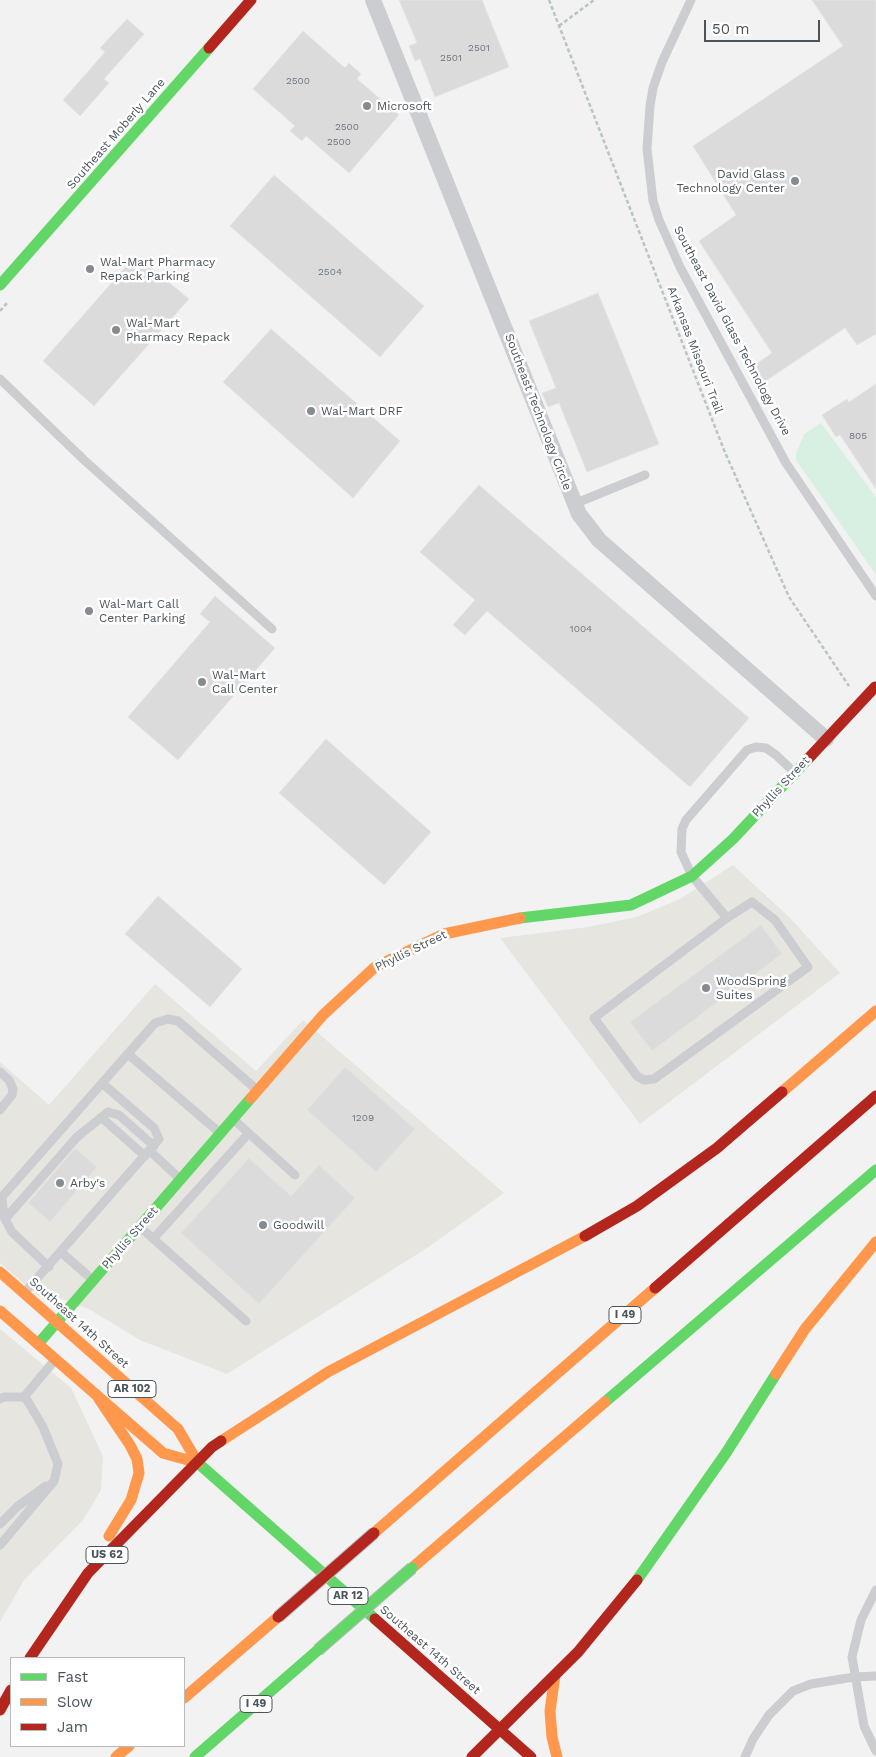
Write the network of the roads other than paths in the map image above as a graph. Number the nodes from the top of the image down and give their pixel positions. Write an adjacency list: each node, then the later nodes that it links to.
1 (250, 0): 4 (main road, Southeast Moberly Lane)
2 (373, 0): 7 (street, Southeast Technology Circle)
3 (690, 0): 8 (lane, Southeast David Glass Technology Drive)
4 (0, 285)
5 (0, 379): 9 (lane)
6 (645, 475): 7 (lane)
7 (574, 504): 11 (street, Southeast Technology Circle)
8 (876, 596)
9 (272, 629)
10 (876, 687): 11 (main road)
11 (826, 739): 12 (main road, Phyllis Street)
12 (794, 772): 13 (main road, Phyllis Street); 13 (lane)
13 (692, 876): 14 (lane); 19 (main road, Phyllis Street)
14 (727, 918): 14 (lane)
15 (876, 1011): 48 (main road)
16 (128, 1054): 18 (lane); 19 (lane); 24 (lane)
17 (0, 1072): 21 (lane)
18 (102, 1083): 26 (lane); 30 (lane)
19 (258, 1090): 23 (main road, Phyllis Street)
20 (876, 1096): 59 (main road, I 49, bridge)
21 (0, 1110)
22 (102, 1118): 26 (lane); 26 (lane); 31 (lane)
23 (233, 1119): 24 (main road, Phyllis Street); 25 (lane)
24 (220, 1133): 29 (main road, Phyllis Street)
25 (248, 1134): 28 (lane); 33 (lane)
26 (150, 1151): 29 (lane); 35 (lane)
27 (876, 1170): 65 (main road, I 49, bridge)
28 (295, 1175)
29 (181, 1179): 32 (main road, Phyllis Street)
30 (1, 1198): 31 (lane)
31 (6, 1219): 36 (lane)
32 (140, 1227): 33 (lane); 38 (main road, Phyllis Street)
33 (154, 1239): 41 (lane)
34 (876, 1242): 55 (main road)
35 (62, 1253): 36 (lane); 38 (lane)
36 (49, 1267): 39 (lane)
37 (0, 1272): 39 (main road, Southeast 14th Street / AR 102)
38 (93, 1280): 42 (main road, Phyllis Street)
39 (24, 1293): 42 (main road, Southeast 14th Street / AR 102)
40 (4, 1321): 43 (main road, Southeast 14th Street / AR 102)
41 (246, 1321)
42 (57, 1322): 43 (main road, Phyllis Street); 48 (main road, Southeast 14th Street / AR 102)
43 (38, 1344): 44 (main road, Southeast 14th Street / AR 102)
44 (56, 1360): 45 (lane); 47 (main road, Southeast 14th Street / AR 102)
45 (24, 1397): 46 (lane); 49 (lane)
46 (0, 1399)
47 (99, 1399): 48 (main road, Southeast 14th Street / AR 102); 52 (main road, US 62)
48 (198, 1463): 52 (main road, US 62); 61 (main road, Southeast 14th Street / AR 12)
49 (54, 1481): 50 (lane); 51 (lane)
50 (0, 1524)
51 (0, 1545)
52 (88, 1573): 54 (main road, US 62)
53 (876, 1590): 57 (lane)
54 (31, 1657)
55 (555, 1675): 61 (main road); 68 (main road)
56 (876, 1676): 57 (lane)
57 (854, 1677): 63 (lane); 69 (lane)
58 (10, 1692): 60 (main road)
59 (185, 1697)
60 (0, 1710)
61 (499, 1730): 66 (main road); 67 (main road, Southeast 14th Street / AR 12)
62 (128, 1747): 64 (main road)
63 (876, 1751)
64 (116, 1757)
65 (195, 1757)
66 (472, 1757)
67 (532, 1757)
68 (557, 1757)
69 (745, 1757)

